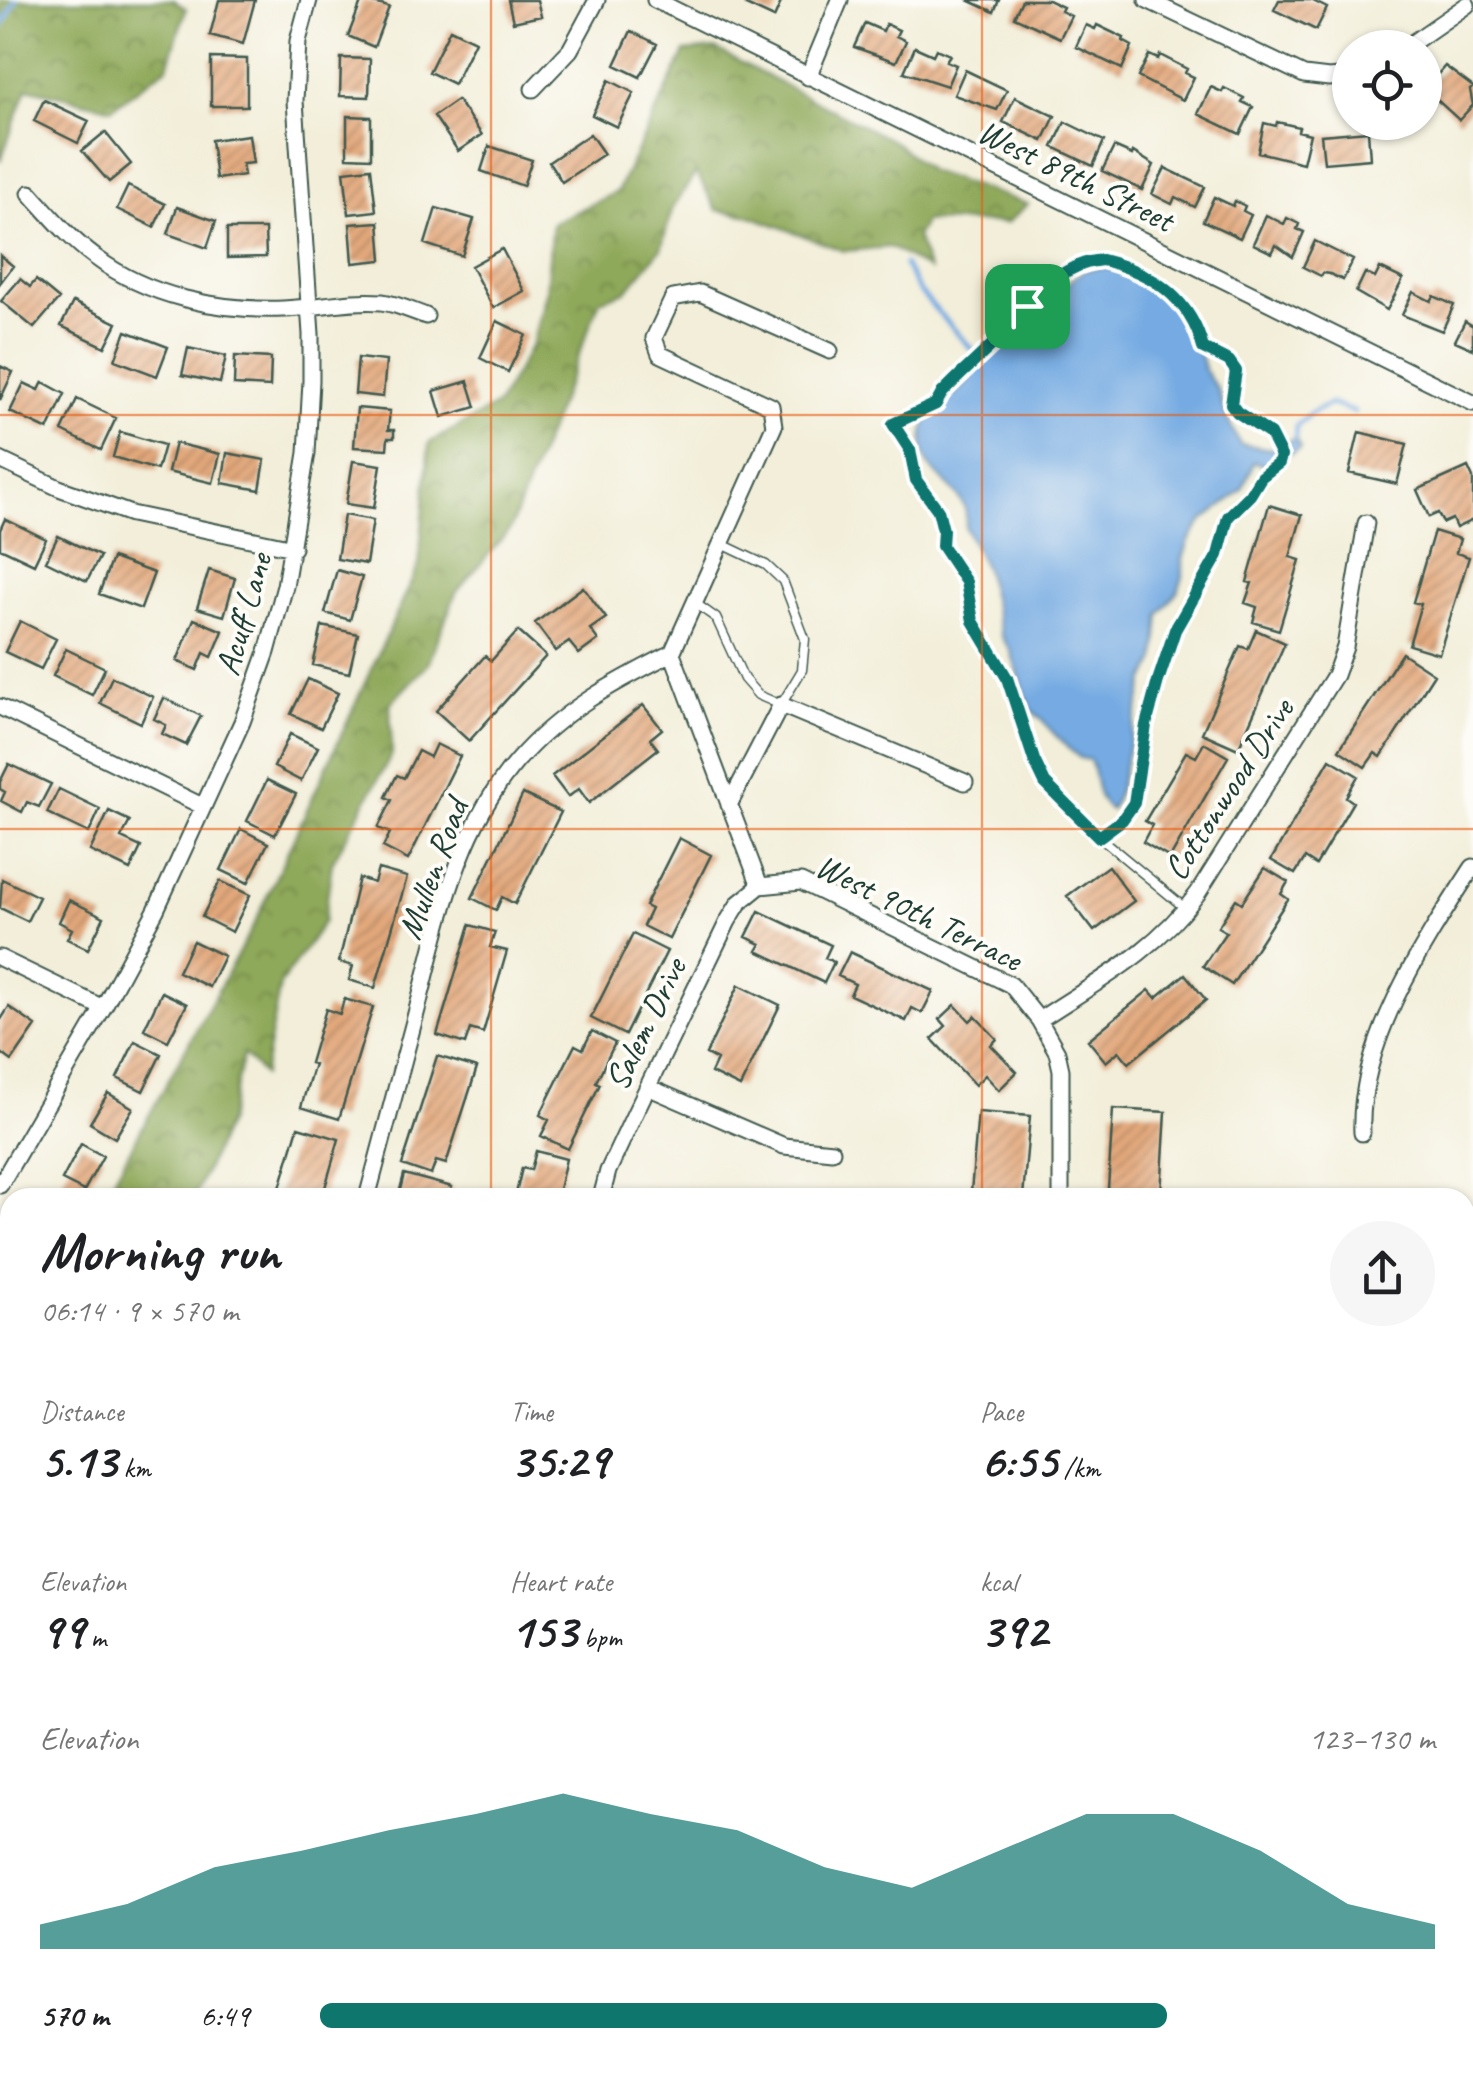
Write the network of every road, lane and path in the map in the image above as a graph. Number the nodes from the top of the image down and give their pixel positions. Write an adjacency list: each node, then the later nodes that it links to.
1 (309, 0): 12 (street, Acuff Lane)
2 (597, 0): 10 (street)
3 (654, 0): 8 (street, West 89th Street)
4 (840, 0): 8 (street)
5 (1147, 0): 9 (street)
6 (1468, 6): 7 (street)
7 (1433, 30)
8 (808, 77): 15 (street, West 89th Street)
9 (1332, 78)
10 (533, 89)
11 (30, 193): 12 (street)
12 (309, 306): 13 (street); 20 (street, Acuff Lane)
13 (426, 316)
14 (830, 351): 19 (street)
15 (1473, 403)
16 (893, 424): 28 (lane); 28 (path)
17 (0, 460): 20 (street)
18 (1366, 523): 31 (street, Cottonwood Drive)
19 (722, 544): 21 (street); 23 (lane)
20 (292, 548): 27 (street, Acuff Lane)
21 (695, 602): 22 (street); 23 (lane)
22 (672, 653): 26 (street); 39 (street, Mullen Road)
23 (782, 705): 25 (street); 26 (street)
24 (0, 707): 27 (street)
25 (965, 782)
26 (730, 805): 30 (street)
27 (202, 806): 33 (street, Acuff Lane)
28 (1099, 837): 31 (lane)
29 (1473, 867): 36 (street)
30 (760, 886): 34 (street, West 90th Terrace); 35 (street, Salem Drive)
31 (1186, 909): 34 (street, Cottonwood Drive)
32 (0, 958): 33 (street)
33 (103, 1008): 38 (street, Acuff Lane)
34 (1039, 1020): 41 (street, West 90th Terrace)
35 (650, 1088): 37 (street); 40 (street, Salem Drive)
36 (1362, 1133)
37 (832, 1151)
38 (0, 1185)
39 (370, 1188)
40 (603, 1188)
41 (1061, 1188)

